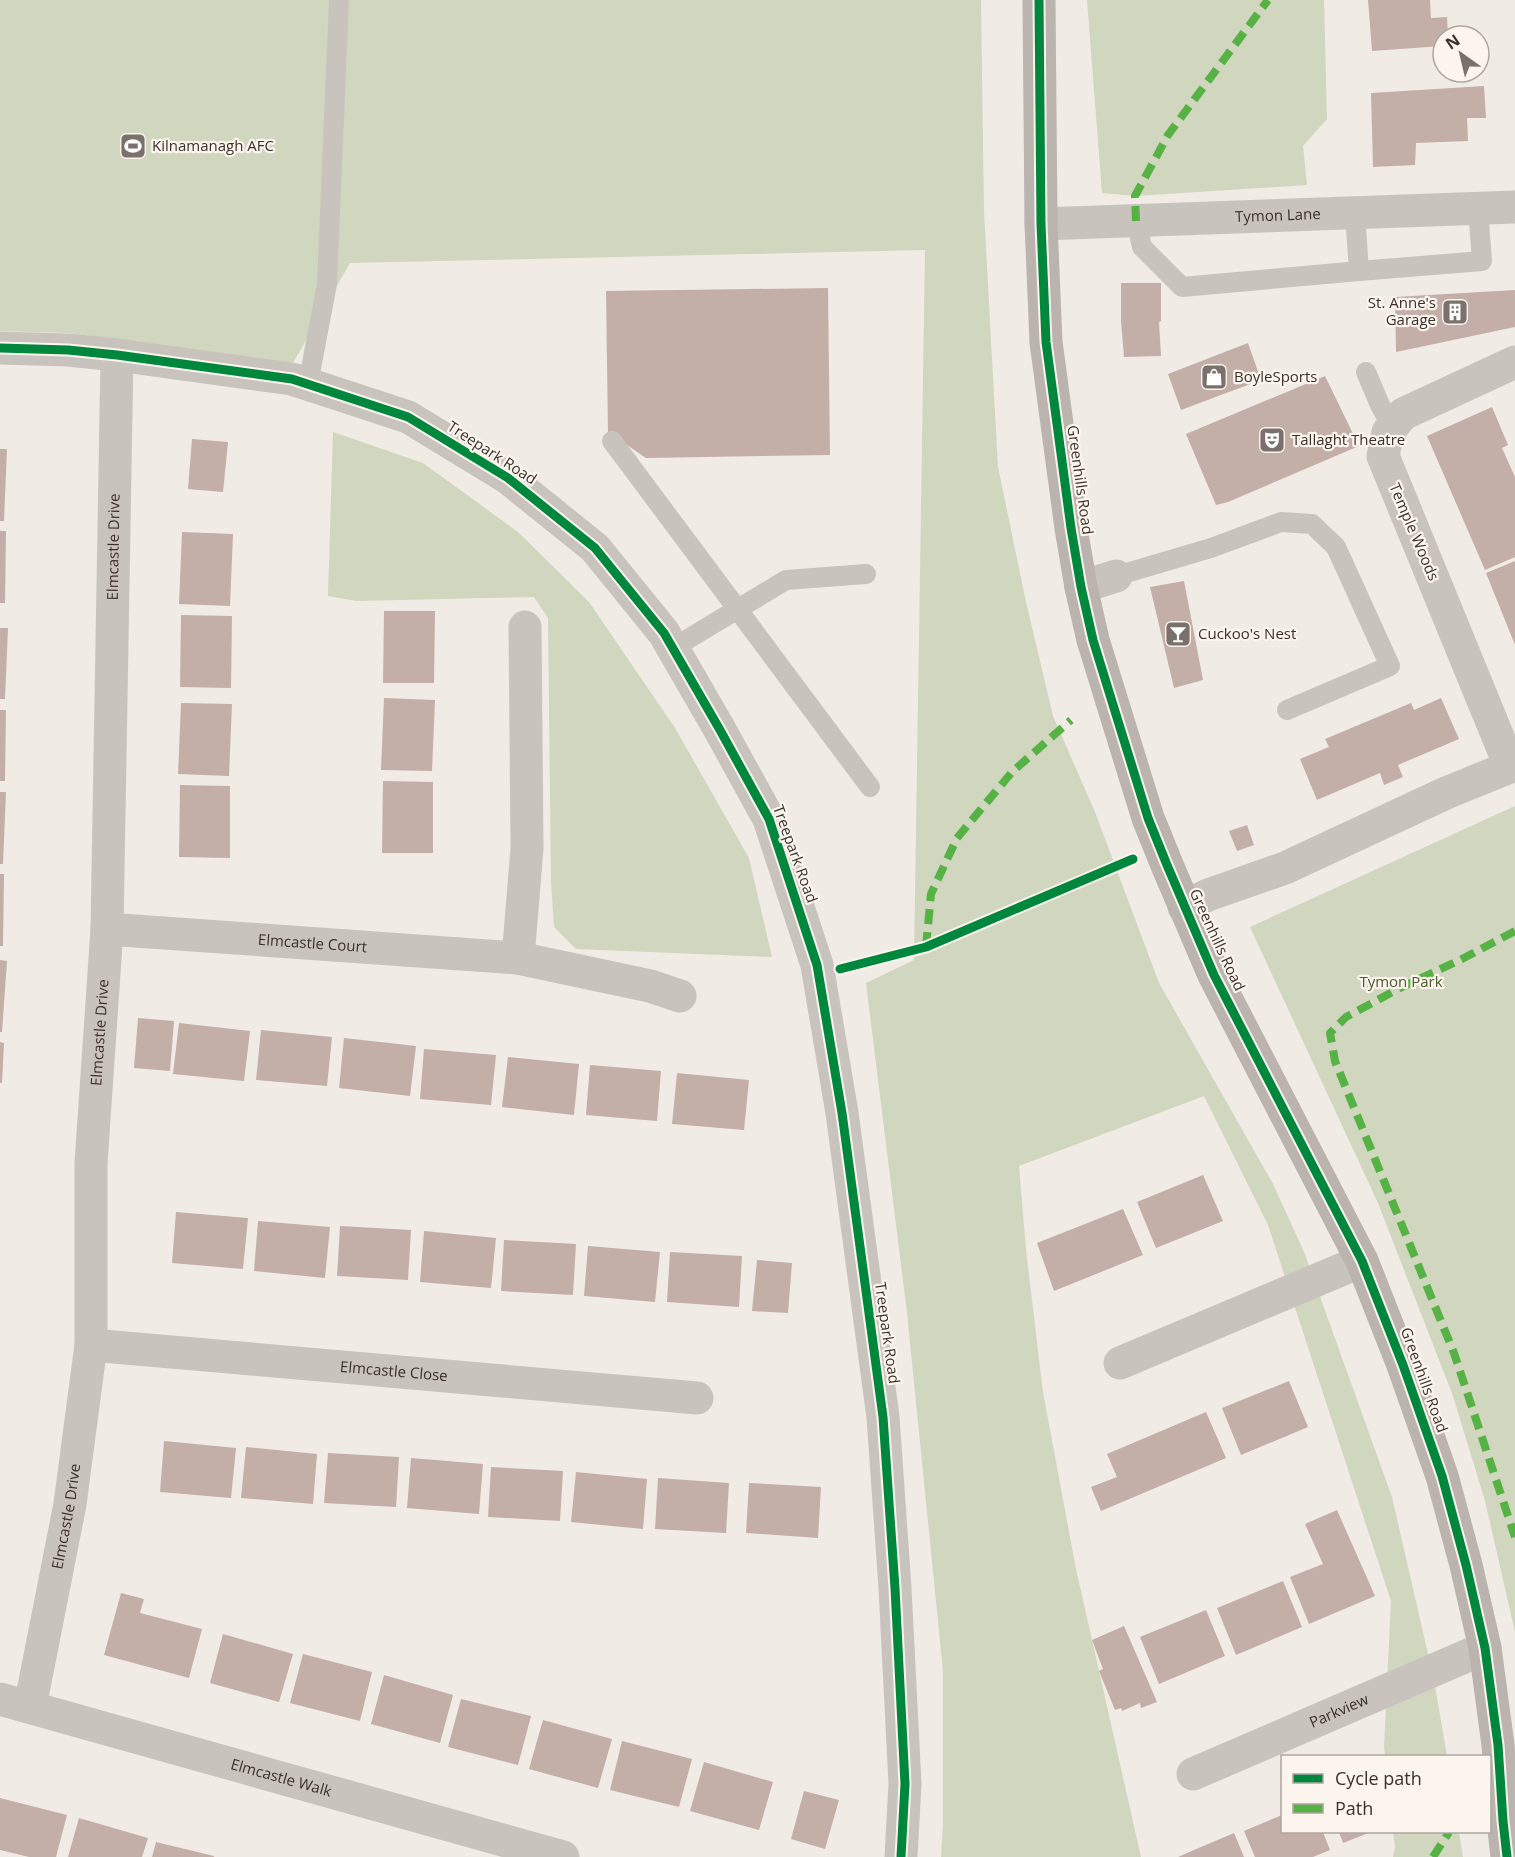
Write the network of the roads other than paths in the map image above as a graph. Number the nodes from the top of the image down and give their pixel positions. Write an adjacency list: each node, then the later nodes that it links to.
1 (339, 0): 13 (lane)
2 (1039, 0): 7 (main road, Greenhills Road)
3 (1515, 207): 4 (street, Tymon Lane)
4 (1478, 209): 5 (street, Tymon Lane); 8 (lane)
5 (1355, 213): 6 (street, Tymon Lane); 8 (lane)
6 (1136, 221): 7 (street, Tymon Lane); 8 (lane)
7 (1041, 224): 18 (main road, Greenhills Road)
8 (1359, 271)
9 (0, 348): 10 (street, Treepark Road)
10 (117, 355): 13 (street, Treepark Road); 26 (street, Elmcastle Drive)
11 (1515, 362): 14 (street)
12 (1366, 372): 14 (lane)
13 (308, 384): 21 (street, Treepark Road)
14 (1392, 427): 23 (street, Temple Woods)
15 (612, 441): 19 (lane)
16 (866, 574): 19 (lane)
17 (1116, 576): 18 (street); 22 (lane)
18 (1080, 587): 25 (main road, Greenhills Road)
19 (738, 609): 21 (lane); 24 (lane)
20 (525, 627): 27 (street)
21 (673, 648): 37 (street, Treepark Road)
22 (1287, 710)
23 (1513, 766): 25 (street, Temple Woods)
24 (870, 788)
25 (1185, 907): 29 (main road, Greenhills Road)
26 (107, 929): 27 (street, Elmcastle Court); 30 (street, Elmcastle Drive)
27 (518, 958): 28 (street, Elmcastle Court)
28 (680, 996)
29 (1362, 1261): 31 (street); 33 (main road, Greenhills Road)
30 (92, 1345): 32 (street, Elmcastle Close); 34 (street, Elmcastle Drive)
31 (1120, 1363)
32 (697, 1398)
33 (1485, 1648): 35 (street, Parkview); 38 (main road, Greenhills Road)
34 (15, 1703): 36 (street, Elmcastle Walk)
35 (1193, 1774)
36 (563, 1857)
37 (901, 1857)
38 (1507, 1857)

